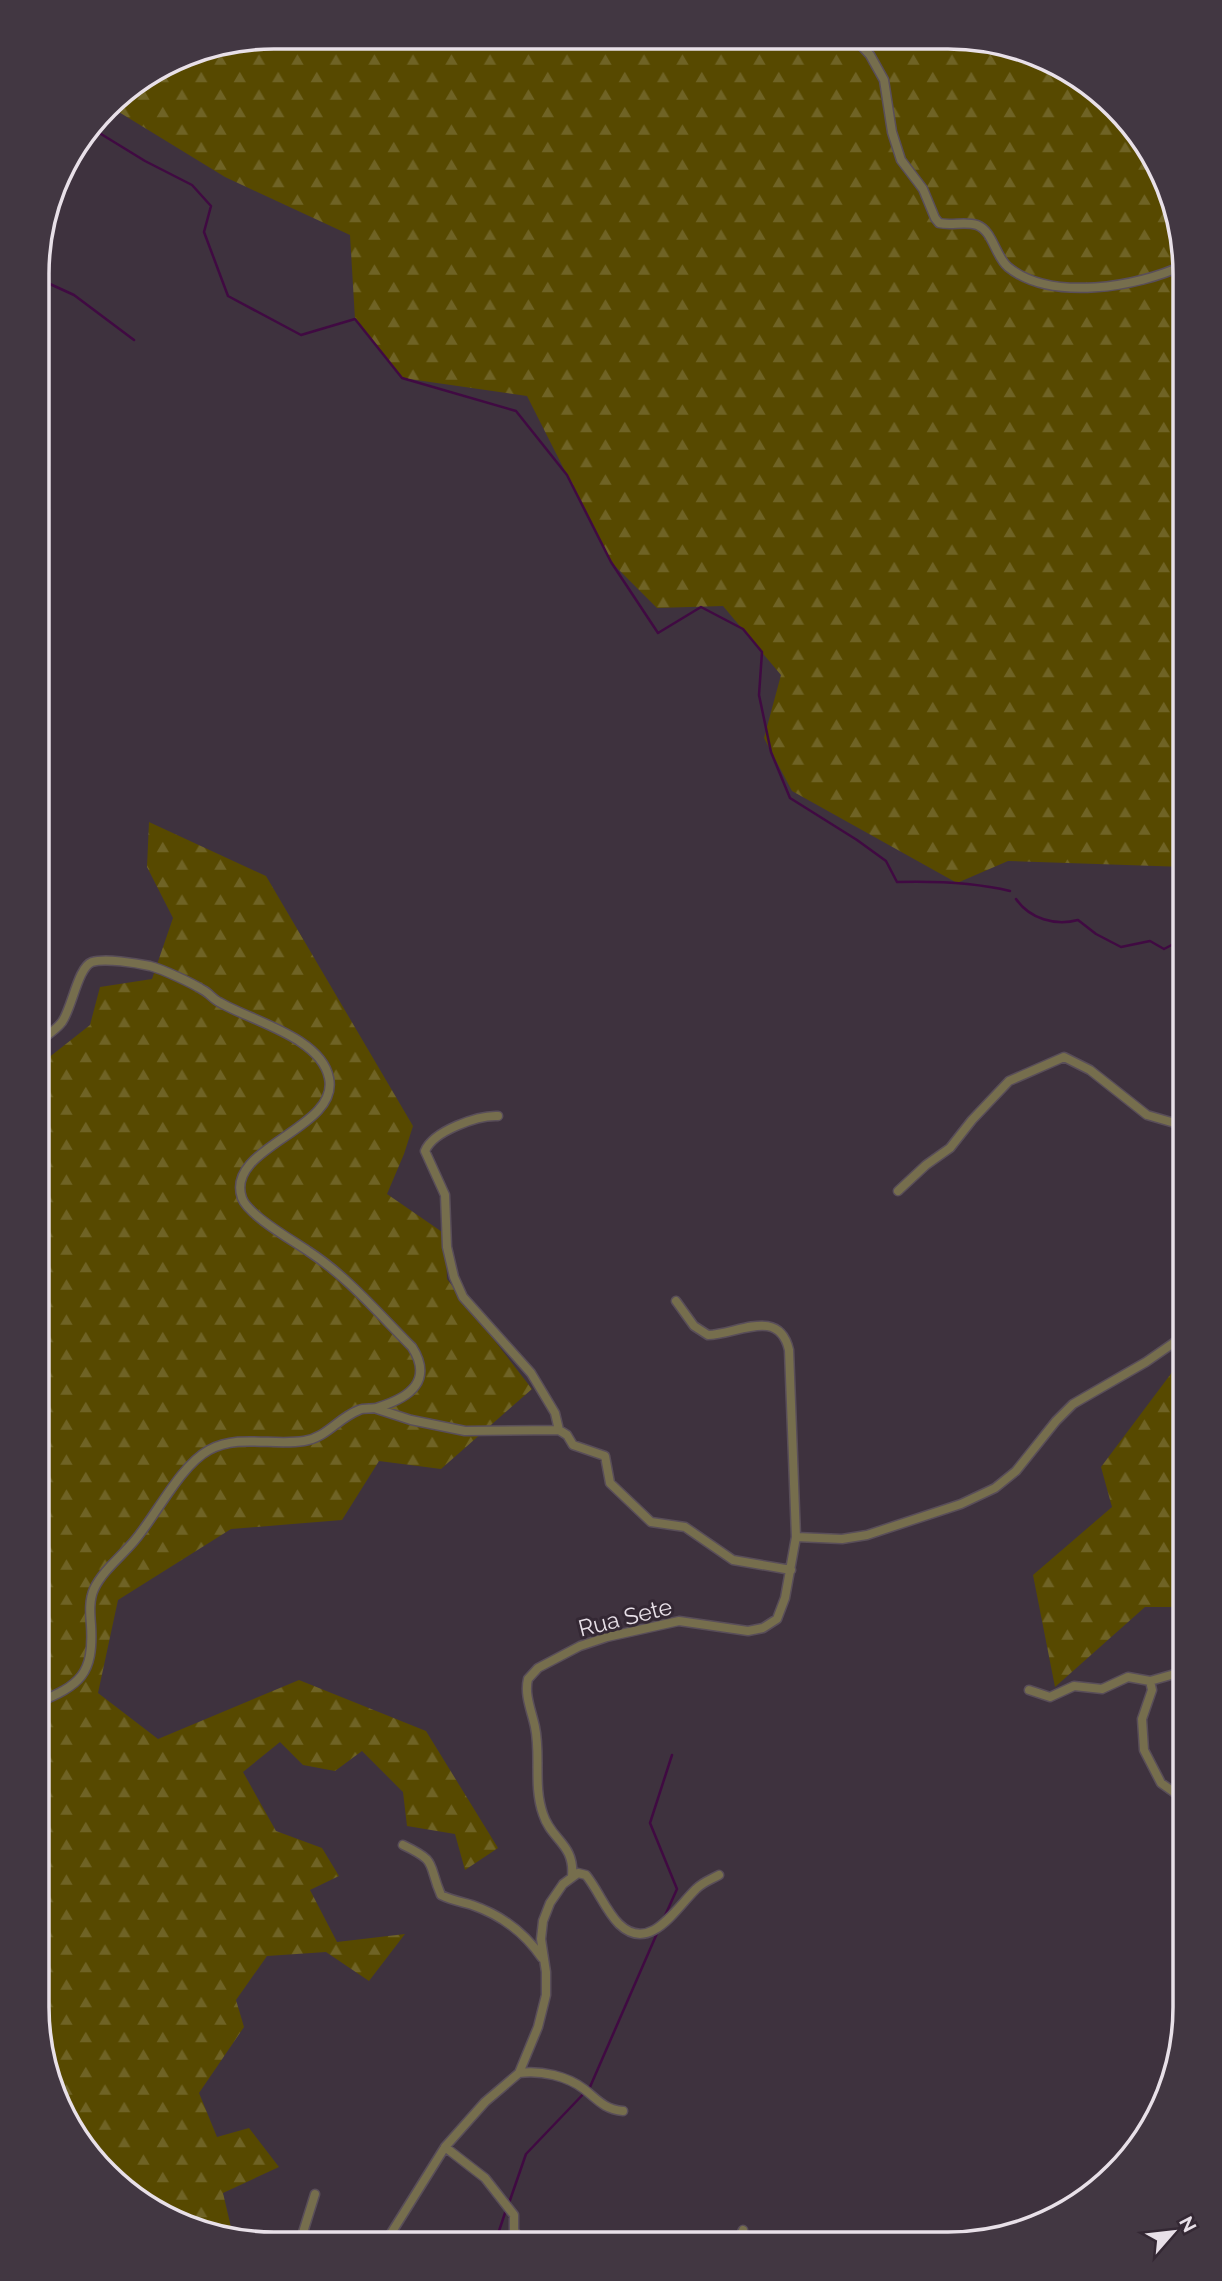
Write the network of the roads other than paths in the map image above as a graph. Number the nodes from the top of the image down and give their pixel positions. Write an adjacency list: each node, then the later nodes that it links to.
1 (864, 49): 2 (street)
2 (1173, 270)
3 (49, 1034): 9 (street)
4 (498, 1116): 10 (street)
5 (1173, 1123): 6 (street)
6 (898, 1191)
7 (676, 1301): 11 (street, Rua Sete)
8 (1173, 1343): 11 (street)
9 (377, 1409): 10 (street); 16 (street)
10 (559, 1430): 12 (street)
11 (796, 1537): 12 (street, Rua Sete)
12 (791, 1570): 20 (street, Rua Sete)
13 (1173, 1674): 14 (street)
14 (1150, 1681): 15 (street); 17 (street)
15 (1029, 1689)
16 (49, 1698)
17 (1173, 1792)
18 (403, 1845): 21 (street)
19 (719, 1875): 20 (street)
20 (572, 1876): 21 (street)
21 (543, 1960): 22 (street)
22 (519, 2073): 23 (street); 24 (street)
23 (622, 2111)
24 (445, 2147): 27 (street); 28 (street)
25 (315, 2194): 26 (street)
26 (303, 2232)
27 (393, 2232)
28 (515, 2232)

